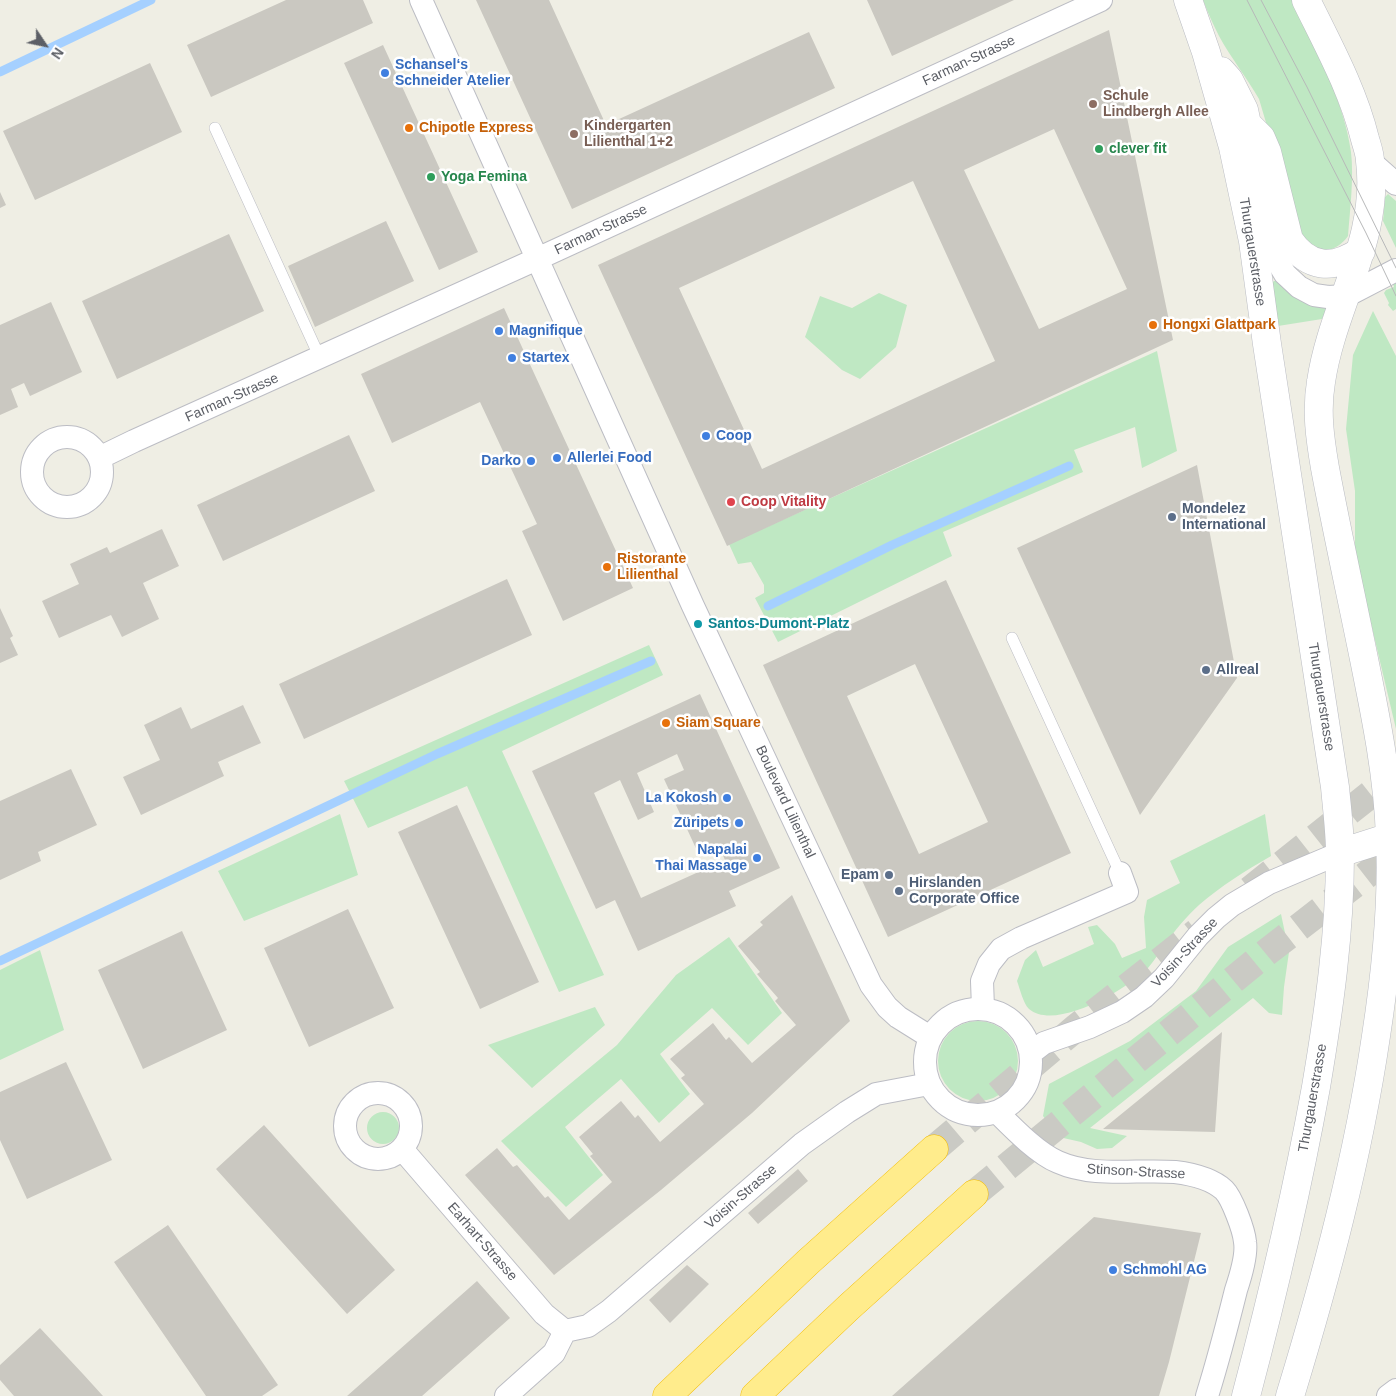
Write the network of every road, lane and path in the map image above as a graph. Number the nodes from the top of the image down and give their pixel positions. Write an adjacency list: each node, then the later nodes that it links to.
1 (421, 0): 11 (street, Boulevard Lilienthal)
2 (1101, 0): 11 (street, Farman-Strasse)
3 (1188, 0): 5 (main road, Thurgauerstrasse)
4 (1306, 0): 8 (main road)
5 (1206, 52): 6 (main road); 18 (main road, Thurgauerstrasse)
6 (1246, 124): 10 (main road); 13 (street, Thurgauerstrasse)
7 (215, 128): 14 (lane)
8 (1370, 161): 9 (street); 10 (main road)
9 (1396, 184)
10 (1361, 251): 13 (main road)
11 (537, 259): 14 (street, Farman-Strasse); 21 (street, Boulevard Lilienthal)
12 (1396, 270): 13 (street)
13 (1346, 296): 17 (main road)
14 (320, 358): 15 (street, Farman-Strasse)
15 (99, 458)
16 (1012, 638): 19 (lane)
17 (1393, 836): 18 (main road); 35 (main road)
18 (1340, 853): 22 (street, Voisin-Strasse); 34 (main road, Thurgauerstrasse)
19 (1120, 873): 20 (street)
20 (983, 1008): 21 (street); 22 (street)
21 (930, 1037): 23 (street)
22 (1031, 1053): 24 (street)
23 (929, 1084): 24 (street); 28 (street, Voisin-Strasse)
24 (997, 1112): 33 (street, Stinson-Strasse)
25 (934, 1149): 31 (highway)
26 (402, 1150): 28 (street, Earhart-Strasse)
27 (974, 1194): 32 (highway)
28 (565, 1330): 30 (street)
29 (1396, 1390): 36 (street)
30 (506, 1396)
31 (667, 1396)
32 (755, 1396)
33 (1207, 1396)
34 (1246, 1396)
35 (1290, 1396)
36 (1388, 1396)

